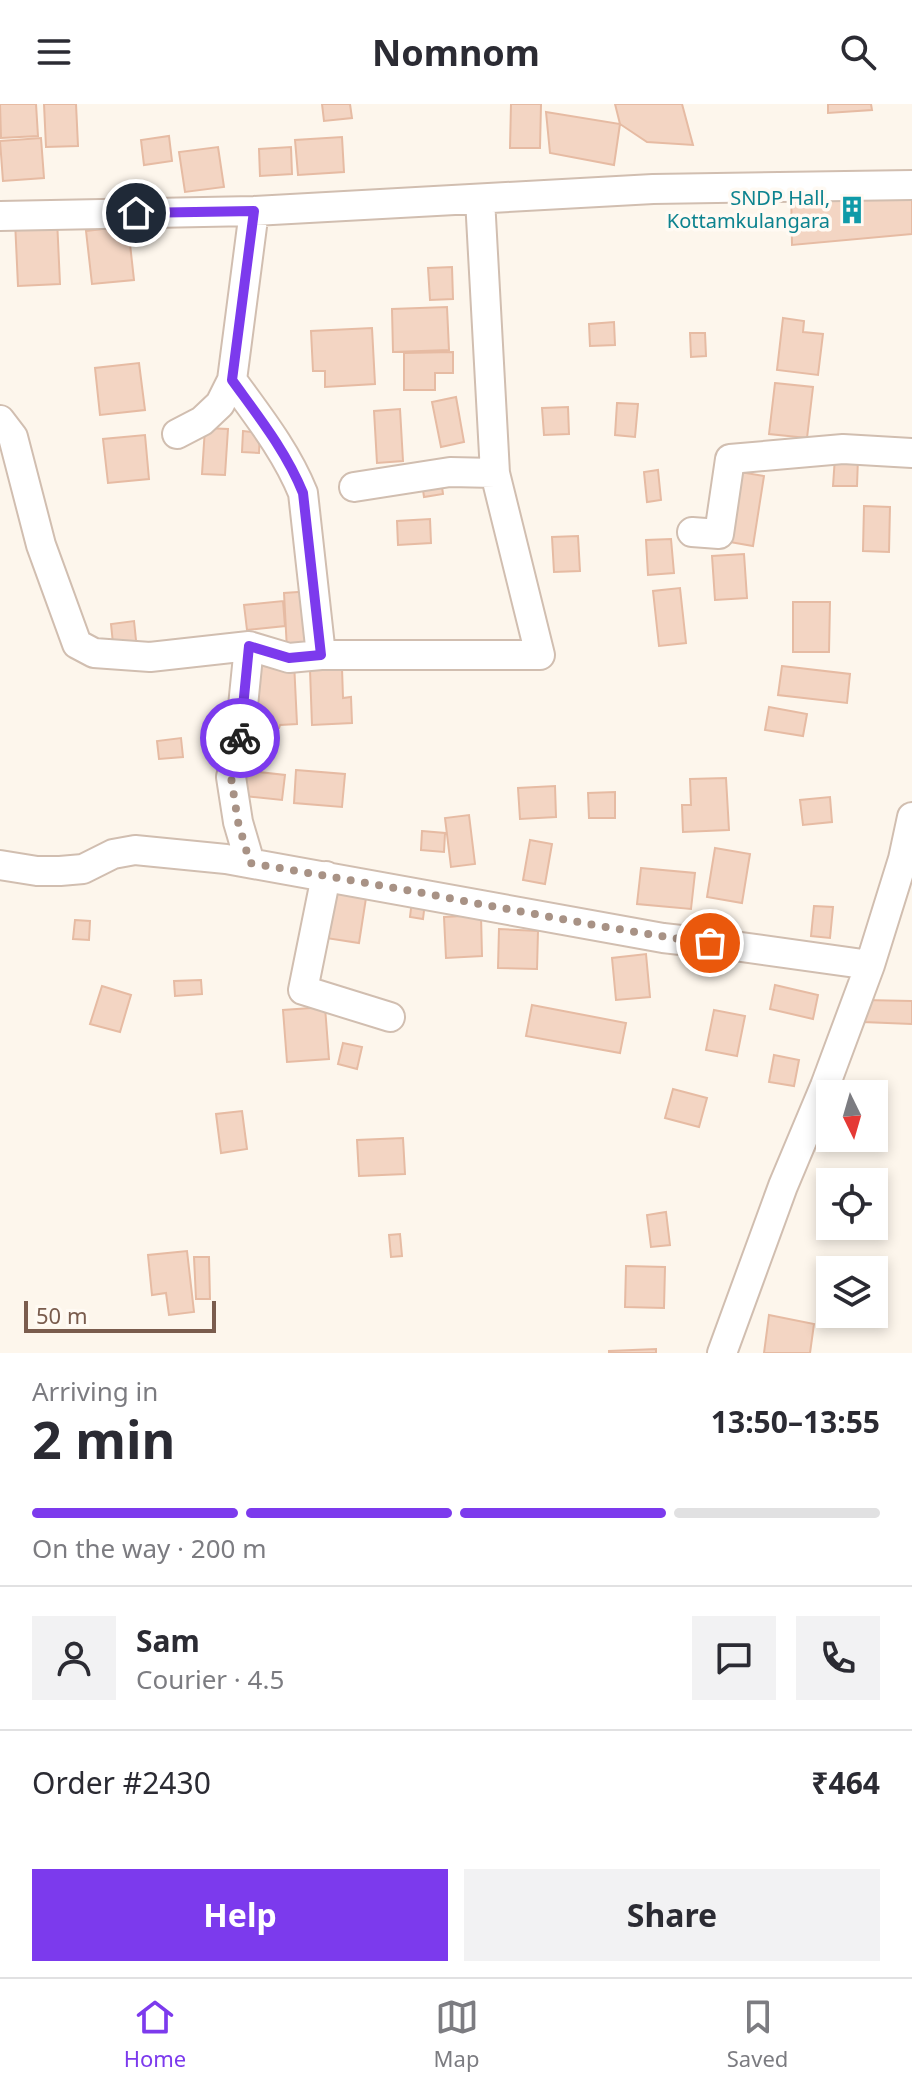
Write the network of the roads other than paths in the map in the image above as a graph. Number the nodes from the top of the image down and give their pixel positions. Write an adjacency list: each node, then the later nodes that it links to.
1 (912, 185): 2 (street)
2 (480, 199): 3 (street); 9 (street)
3 (254, 211): 4 (street); 5 (street)
4 (0, 216)
5 (232, 380): 7 (street); 13 (street)
6 (0, 420): 12 (street)
7 (177, 434)
8 (912, 453): 11 (street)
9 (495, 473): 10 (street); 13 (street)
10 (354, 487)
11 (692, 532)
12 (249, 646): 13 (street); 15 (street)
13 (321, 655)
14 (912, 817): 18 (street)
15 (250, 863): 16 (street); 17 (street)
16 (0, 865)
17 (326, 876): 18 (street); 19 (street)
18 (870, 965): 20 (street)
19 (390, 1017)
20 (722, 1353)

